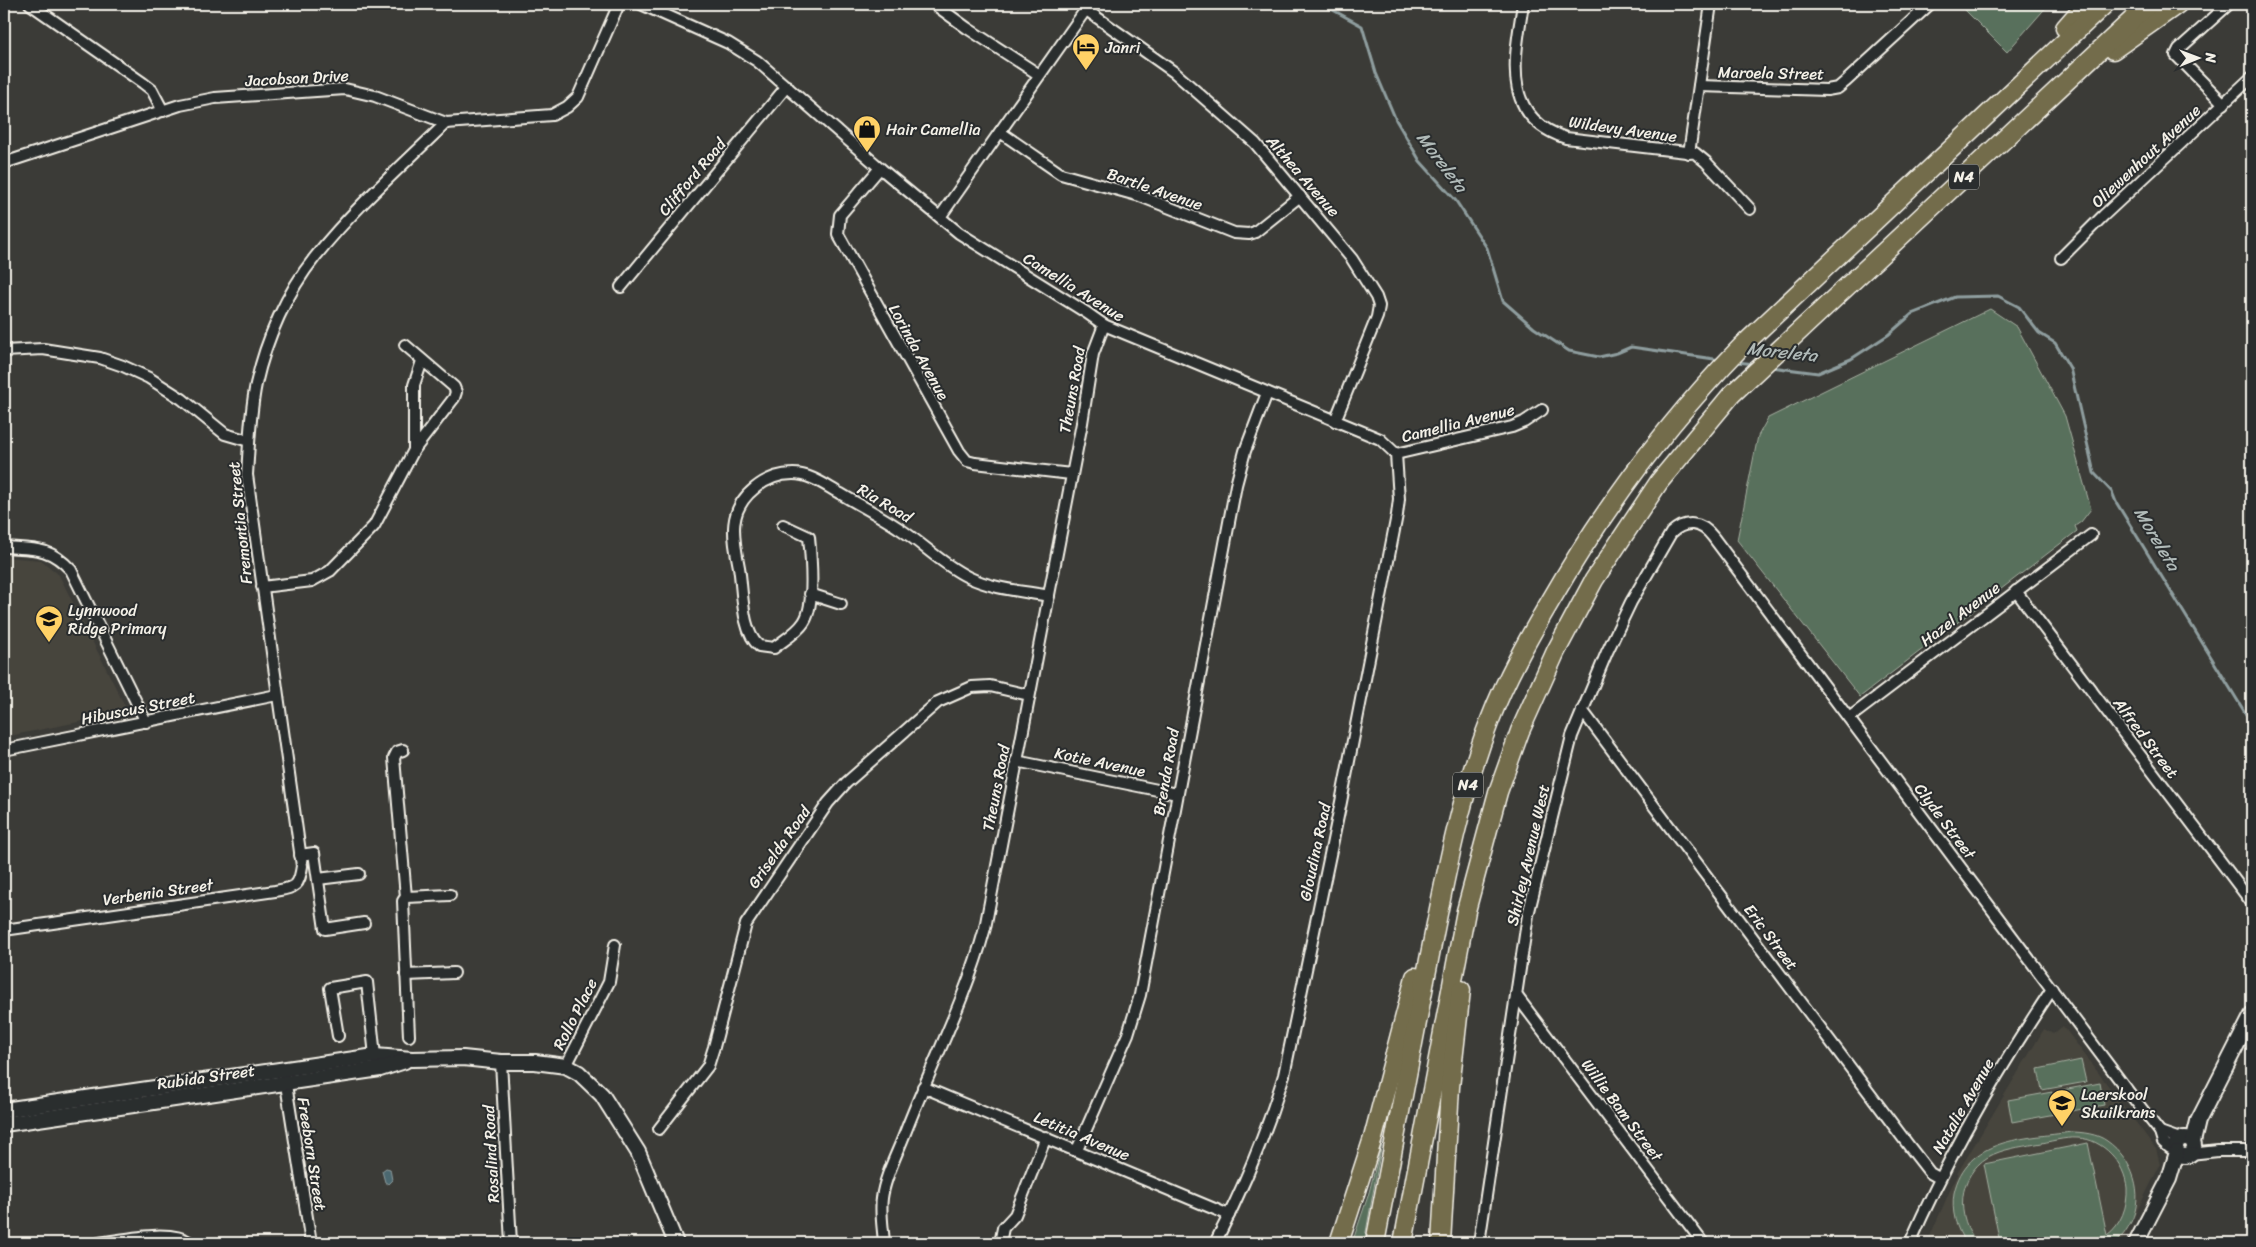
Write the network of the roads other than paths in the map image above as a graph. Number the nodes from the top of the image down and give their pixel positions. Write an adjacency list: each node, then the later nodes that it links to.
1 (30, 4): 21 (street)
2 (619, 4): 22 (street, Jacobson Drive)
3 (641, 4): 16 (street, Camellia Avenue)
4 (934, 4): 14 (street)
5 (1524, 4): 24 (street, Wildevy Avenue)
6 (1711, 4): 17 (street)
7 (1930, 4): 17 (street, Maroela Street)
8 (2086, 4): 19 (highway)
9 (2105, 4): 19 (highway, N4)
10 (2149, 4): 18 (highway, N4)
11 (2178, 4): 18 (highway)
12 (2229, 4): 20 (street)
13 (1087, 6): 14 (street); 27 (street, Althea Avenue)
14 (1038, 74): 23 (street)
15 (2252, 77): 20 (street, Oliewenhout Avenue)
16 (787, 86): 26 (street, Camellia Avenue); 31 (street, Clifford Road)
17 (1699, 86): 24 (street)
18 (2056, 91): 68 (highway, N4)
19 (2000, 101): 61 (highway, N4)
20 (2224, 104): 30 (street, Oliewenhout Avenue)
21 (163, 111): 22 (street, Jacobson Drive); 25 (street, Jacobson Drive)
22 (446, 122): 39 (street, Fremontia Street)
23 (1000, 132): 27 (street, Bartle Avenue); 29 (street)
24 (1689, 153): 28 (street, Wildevy Avenue)
25 (4, 163)
26 (880, 168): 29 (street, Camellia Avenue); 42 (street, Lorinda Avenue)
27 (1300, 196): 38 (street, Althea Avenue)
28 (1750, 209)
29 (940, 217): 32 (street, Camellia Avenue)
30 (2061, 258)
31 (621, 287)
32 (1104, 326): 36 (street, Camellia Avenue); 42 (street, Theuns Road)
33 (405, 345): 35 (street)
34 (4, 351): 39 (street)
35 (422, 361): 40 (street); 40 (street)
36 (1267, 393): 38 (street, Camellia Avenue); 60 (street, Brenda Road)
37 (1542, 410): 41 (street, Camellia Avenue)
38 (1334, 421): 41 (street, Camellia Avenue)
39 (249, 441): 47 (street, Fremontia Street)
40 (414, 450): 47 (street)
41 (1396, 454): 94 (street, Gloudina Road)
42 (1071, 474): 50 (street, Theuns Road)
43 (783, 525): 49 (street)
44 (1705, 528): 54 (street, Shirley Avenue West); 55 (street, Clyde Street)
45 (2091, 535): 48 (street, Hazel Avenue)
46 (4, 547): 56 (street)
47 (262, 587): 52 (street, Fremontia Street)
48 (2016, 591): 55 (street, Hazel Avenue); 67 (street, Alfred Street)
49 (810, 594): 50 (street, Ria Road); 51 (street)
50 (1049, 596): 53 (street, Theuns Road)
51 (841, 604)
52 (277, 695): 56 (street, Hibuscus Street); 62 (street, Fremontia Street)
53 (1029, 695): 59 (street, Theuns Road); 88 (street, Griselda Road)
54 (1582, 710): 75 (street, Shirley Avenue West); 93 (street, Eric Street)
55 (1849, 718): 74 (street, Clyde Street)
56 (146, 722): 57 (street, Hibuscus Street)
57 (4, 750)
58 (403, 750): 66 (street)
59 (1016, 761): 60 (street, Kotie Avenue); 85 (street, Theuns Road)
60 (1177, 794): 91 (street, Brenda Road)
61 (1451, 844): 103 (highway); 104 (highway, N4)
62 (301, 861): 64 (street); 70 (street, Verbenia Street)
63 (359, 874): 64 (street)
64 (318, 879): 69 (street)
65 (450, 895): 66 (street)
66 (406, 897): 73 (street)
67 (2252, 903)
68 (1466, 911): 105 (highway, N4); 106 (highway)
69 (364, 923)
70 (4, 930)
71 (615, 945): 82 (street, Rollo Place)
72 (454, 973): 73 (street)
73 (406, 975): 78 (street)
74 (2052, 989): 90 (street, Clyde Street); 93 (street, Natalie Avenue)
75 (1516, 995): 107 (street, Shirley Avenue West); 108 (street, Willie Bam Street)
76 (2252, 1015): 90 (street)
77 (338, 1036): 79 (street)
78 (409, 1036)
79 (375, 1056): 80 (street, Rubida Street); 83 (street, Rubida Street)
80 (412, 1058): 81 (street, Rubida Street); 84 (street, Rubida Street)
81 (501, 1062): 82 (street, Rubida Street); 98 (street, Rosalind Road)
82 (566, 1066): 99 (street, Rubida Street)
83 (283, 1069): 84 (street, Freeborn Street); 86 (street, Rubida Street)
84 (286, 1083): 87 (street, Rubida Street); 97 (street, Freeborn Street)
85 (923, 1086): 89 (street, Letitia Avenue); 100 (street, Theuns Road)
86 (4, 1110)
87 (4, 1124)
88 (659, 1129)
89 (1046, 1137): 91 (street, Letitia Avenue); 101 (street)
90 (2185, 1147): 92 (street, Clyde Street); 110 (street)
91 (1077, 1150): 94 (street, Letitia Avenue)
92 (2252, 1151)
93 (1939, 1178): 109 (street, Natalie Avenue)
94 (1229, 1215): 102 (street, Gloudina Road)
95 (99, 1243): 96 (street)
96 (190, 1243)
97 (311, 1243)
98 (511, 1243)
99 (676, 1243)
100 (884, 1243)
101 (1000, 1243)
102 (1215, 1243)
103 (1339, 1243)
104 (1375, 1243)
105 (1402, 1243)
106 (1441, 1243)
107 (1479, 1243)
108 (1703, 1243)
109 (1910, 1243)
110 (2136, 1243)

